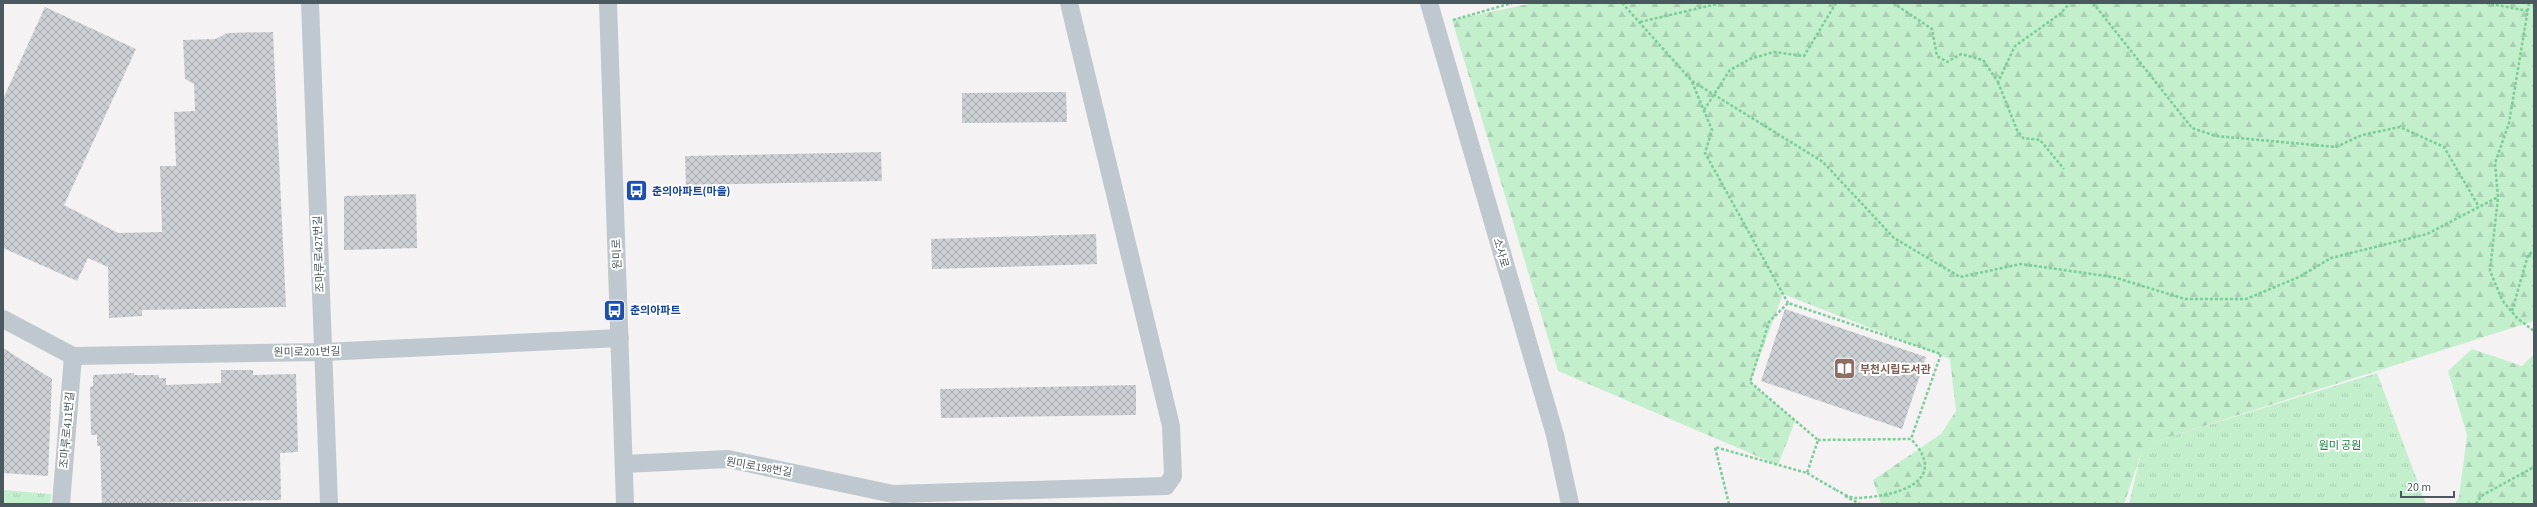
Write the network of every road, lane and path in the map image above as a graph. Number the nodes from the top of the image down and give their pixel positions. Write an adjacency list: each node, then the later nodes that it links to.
1 (310, 3): 31 (street, 조마루로427번길)
2 (608, 3): 30 (street, 원미로)
3 (1069, 3): 35 (street, 원미로198번길)
4 (1429, 3): 16 (street, 소사로)
5 (1512, 3): 16 (path)
6 (1622, 3): 15 (path)
7 (1721, 3): 15 (path)
8 (1836, 3): 19 (path)
9 (1893, 3): 18 (path)
10 (2070, 3): 18 (path)
11 (2094, 3): 22 (path)
12 (2486, 3): 14 (path)
13 (2529, 3): 14 (path)
14 (2528, 11): 21 (path)
15 (1640, 22): 17 (path)
16 (1435, 25): 42 (street, 소사로)
17 (1692, 81): 19 (path); 22 (path)
18 (1998, 82): 20 (path)
19 (1704, 110): 26 (path)
20 (2064, 170)
21 (2498, 197): 22 (path); 27 (path)
22 (2479, 207)
23 (2534, 251): 24 (path)
24 (2528, 255): 25 (path); 27 (path)
25 (2534, 257)
26 (1788, 303): 33 (path); 34 (path)
27 (2512, 312): 29 (path)
28 (3, 319): 32 (street, 원미로201번길)
29 (2534, 330)
30 (620, 338): 31 (street, 원미로201번길); 35 (street, 원미로)
31 (323, 352): 32 (street, 원미로201번길); 40 (street, 조마루로427번길)
32 (73, 356): 39 (street, 조마루로411번길)
33 (1911, 438): 34 (path); 38 (path)
34 (1818, 440): 37 (path)
35 (624, 464): 41 (street, 원미로)
36 (2534, 467): 45 (path)
37 (1807, 474): 38 (path); 43 (path)
38 (1836, 490): 44 (path)
39 (61, 504)
40 (329, 504)
41 (625, 504)
42 (1570, 504)
43 (1729, 504)
44 (1860, 504)
45 (2476, 504)

